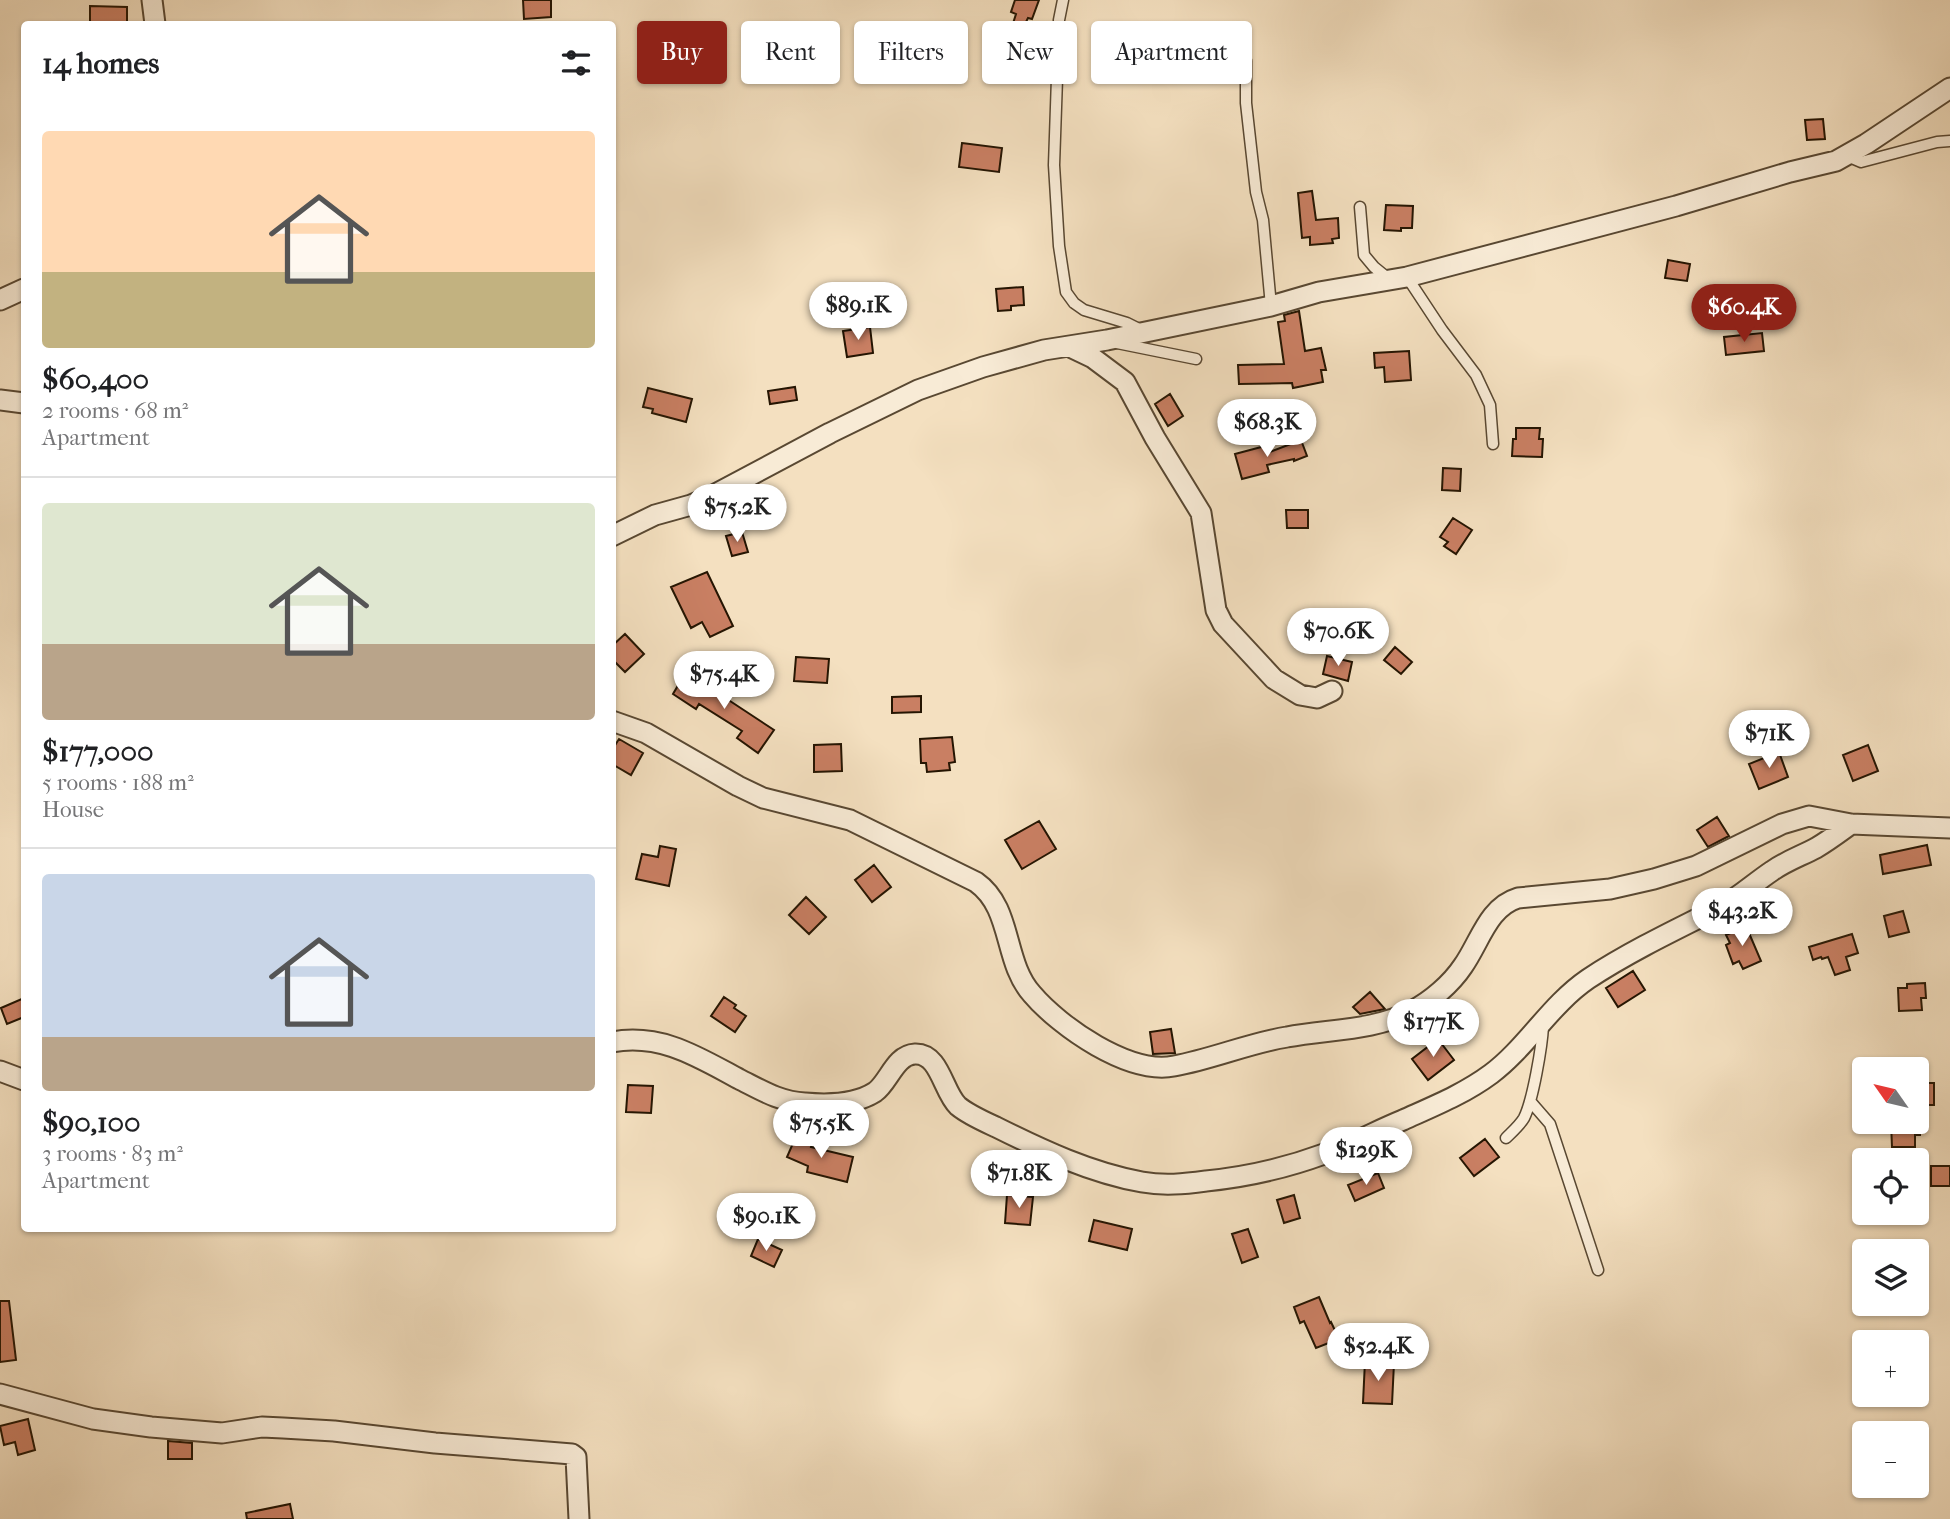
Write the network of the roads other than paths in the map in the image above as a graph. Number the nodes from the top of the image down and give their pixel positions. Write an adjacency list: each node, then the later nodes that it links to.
1 (152, 0): 3 (street)
2 (1063, 0): 13 (lane)
3 (155, 21)
4 (1246, 84): 12 (lane)
5 (1950, 88): 7 (street)
6 (1950, 141): 7 (lane)
7 (1847, 156): 9 (street)
8 (1360, 207): 9 (lane)
9 (1399, 279): 12 (street); 19 (lane)
10 (21, 290): 11 (street)
11 (0, 300)
12 (1271, 306): 13 (street)
13 (1145, 332): 14 (street)
14 (1107, 340): 15 (street); 16 (lane)
15 (1070, 347): 20 (street); 21 (street)
16 (1196, 359)
17 (0, 400): 18 (street)
18 (21, 402)
19 (1493, 444)
20 (616, 534)
21 (1332, 691)
22 (616, 722): 23 (street)
23 (1852, 824): 24 (street); 25 (street)
24 (1950, 828)
25 (1543, 1020): 26 (street); 29 (lane)
26 (616, 1041)
27 (0, 1071): 28 (street)
28 (21, 1079)
29 (1530, 1101): 30 (lane); 31 (lane)
30 (1506, 1138)
31 (1598, 1270)
32 (0, 1394): 33 (street)
33 (579, 1519)

